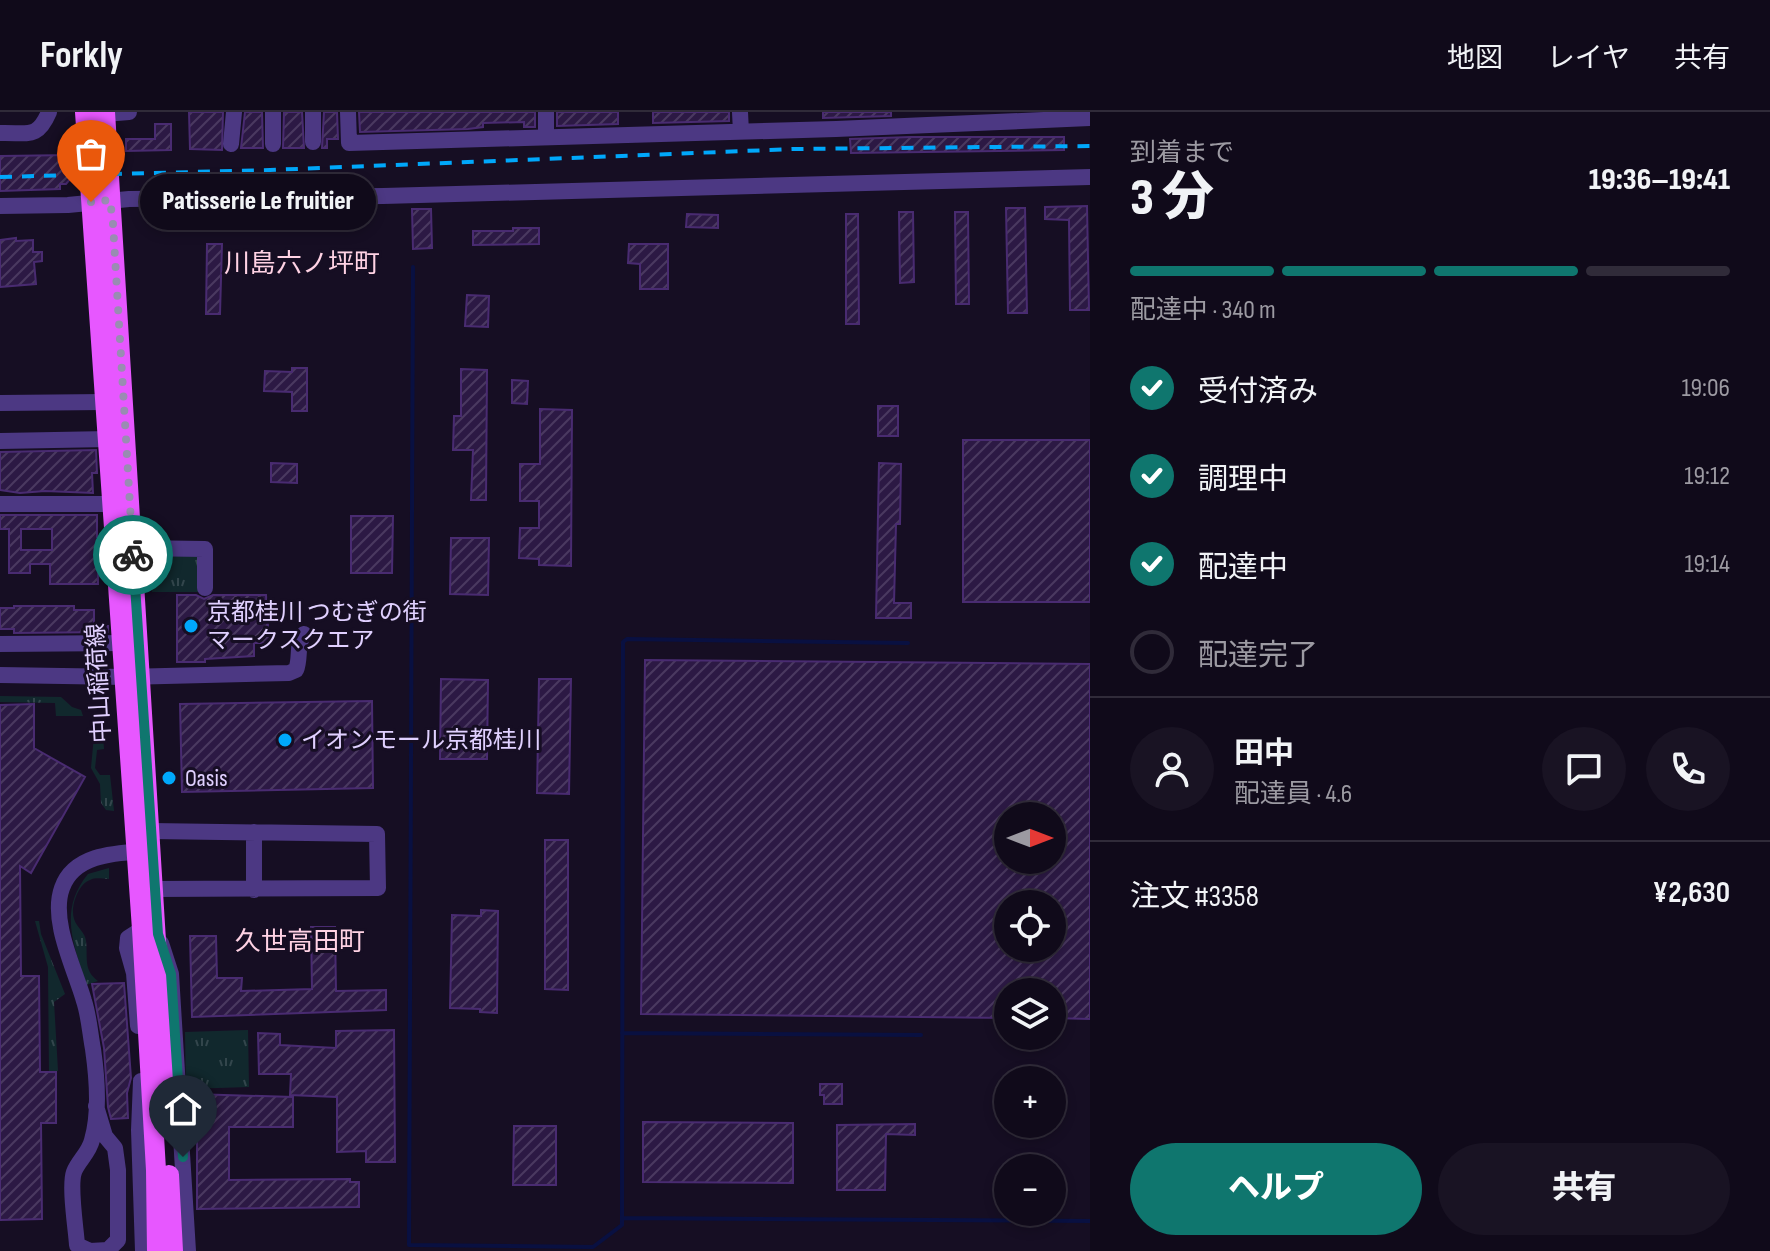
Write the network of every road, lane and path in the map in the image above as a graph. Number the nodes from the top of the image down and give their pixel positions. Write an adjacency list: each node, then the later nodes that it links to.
1 (129, 112): 9 (street)
2 (234, 112): 17 (street)
3 (273, 112): 18 (street)
4 (313, 112): 16 (street)
5 (348, 112): 15 (street)
6 (546, 112): 15 (street)
7 (740, 112): 13 (street)
8 (47, 113): 14 (street)
9 (98, 113): 20 (main road, 中山稲荷線)
10 (1068, 116): 11 (street); 12 (street)
11 (1090, 118)
12 (906, 119): 13 (street)
13 (741, 132): 15 (street)
14 (0, 133)
15 (546, 137)
16 (313, 142)
17 (231, 144)
18 (273, 144)
19 (1090, 177): 20 (street)
20 (100, 201): 21 (street); 22 (main road, 中山稲荷線); 28 (main road, 中山稲荷線)
21 (0, 206)
22 (105, 402): 23 (street); 24 (main road, 中山稲荷線)
23 (0, 403)
24 (109, 439): 25 (street); 27 (main road, 中山稲荷線)
25 (0, 441)
26 (0, 504): 27 (street)
27 (113, 504): 31 (main road, 中山稲荷線)
28 (132, 548): 29 (street); 34 (main road, 中山稲荷線)
29 (205, 588)
30 (304, 634): 34 (street)
31 (124, 643): 32 (street); 34 (main road, 中山稲荷線)
32 (0, 644)
33 (0, 675): 34 (street)
34 (132, 676): 36 (main road, 中山稲荷線)
35 (254, 832): 36 (street); 38 (street); 38 (street)
36 (146, 844): 37 (main road, 中山稲荷線); 39 (main road, 中山稲荷線); 40 (street)
37 (154, 889): 38 (street); 39 (main road, 中山稲荷線)
38 (254, 890)
39 (150, 931): 44 (street); 45 (main road, 中山稲荷線); 46 (main road, 中山稲荷線); 47 (street)
40 (96, 1106): 41 (street); 42 (street)
41 (85, 1157): 42 (street); 43 (street)
42 (116, 1161): 43 (street)
43 (75, 1248)
44 (143, 1251)
45 (157, 1251)
46 (173, 1251)
47 (188, 1251)

